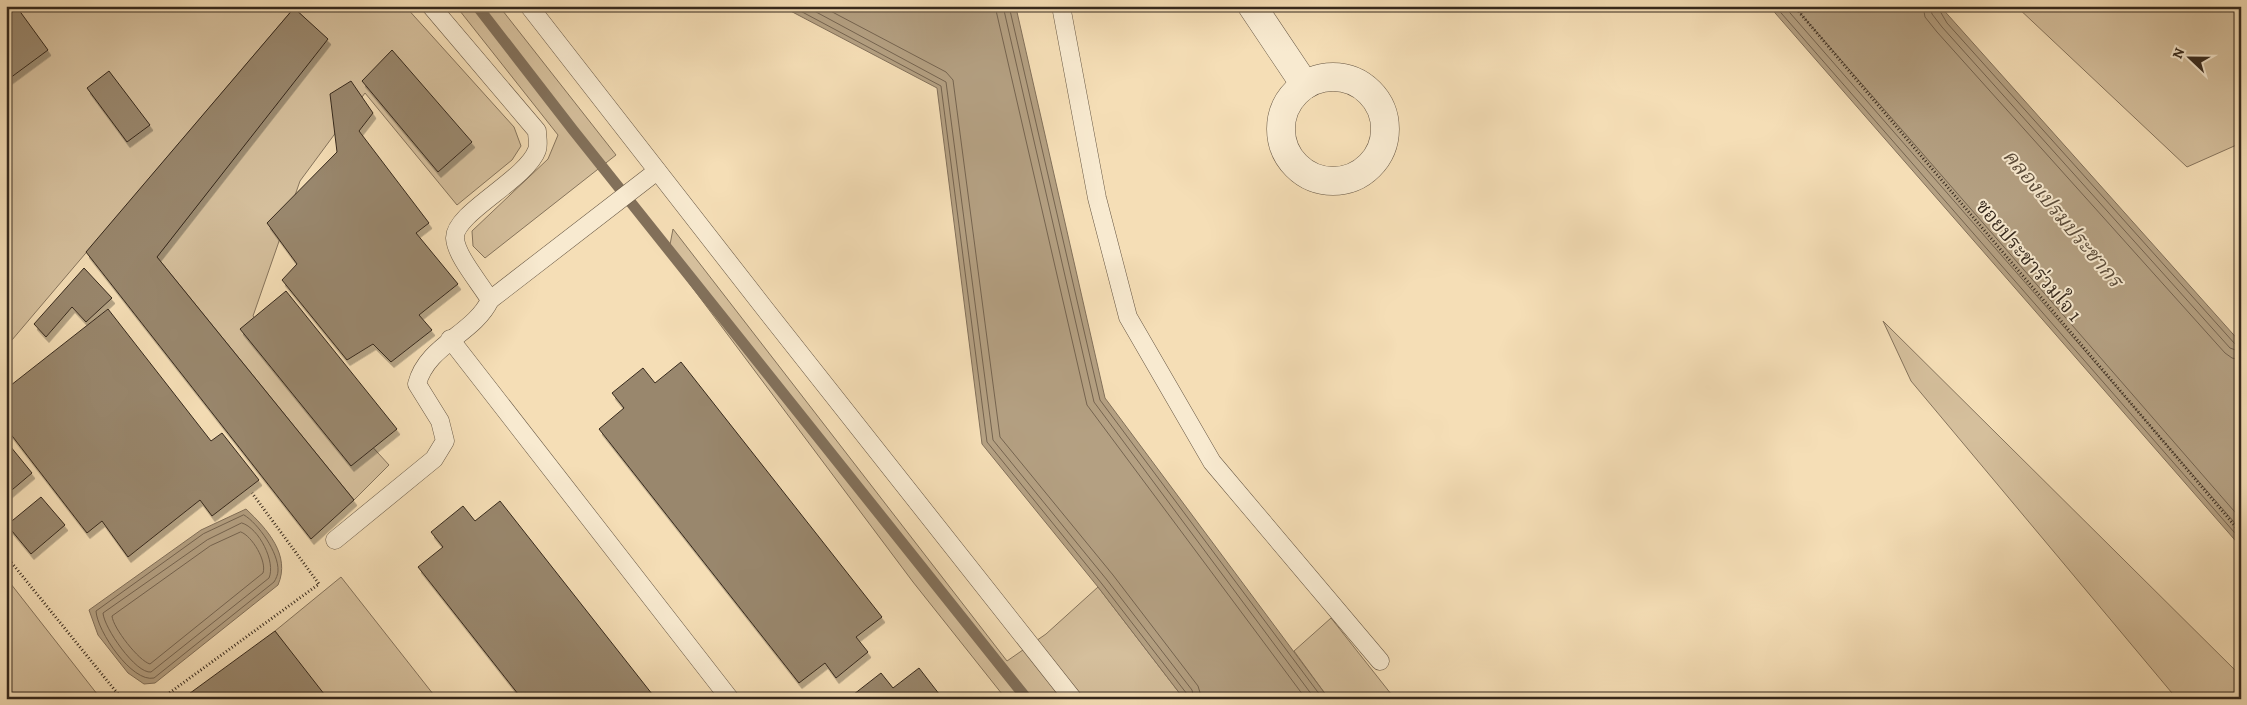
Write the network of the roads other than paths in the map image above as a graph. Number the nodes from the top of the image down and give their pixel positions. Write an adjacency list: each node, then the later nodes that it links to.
1 (431, 6): 7 (lane)
2 (529, 6): 6 (lane)
3 (1061, 6): 10 (lane)
4 (1252, 6): 5 (street)
5 (1305, 85)
6 (657, 171): 7 (lane); 12 (lane)
7 (490, 300): 8 (lane)
8 (450, 339): 9 (lane); 11 (lane)
9 (335, 540)
10 (1380, 661)
11 (730, 699)
12 (1073, 699)

